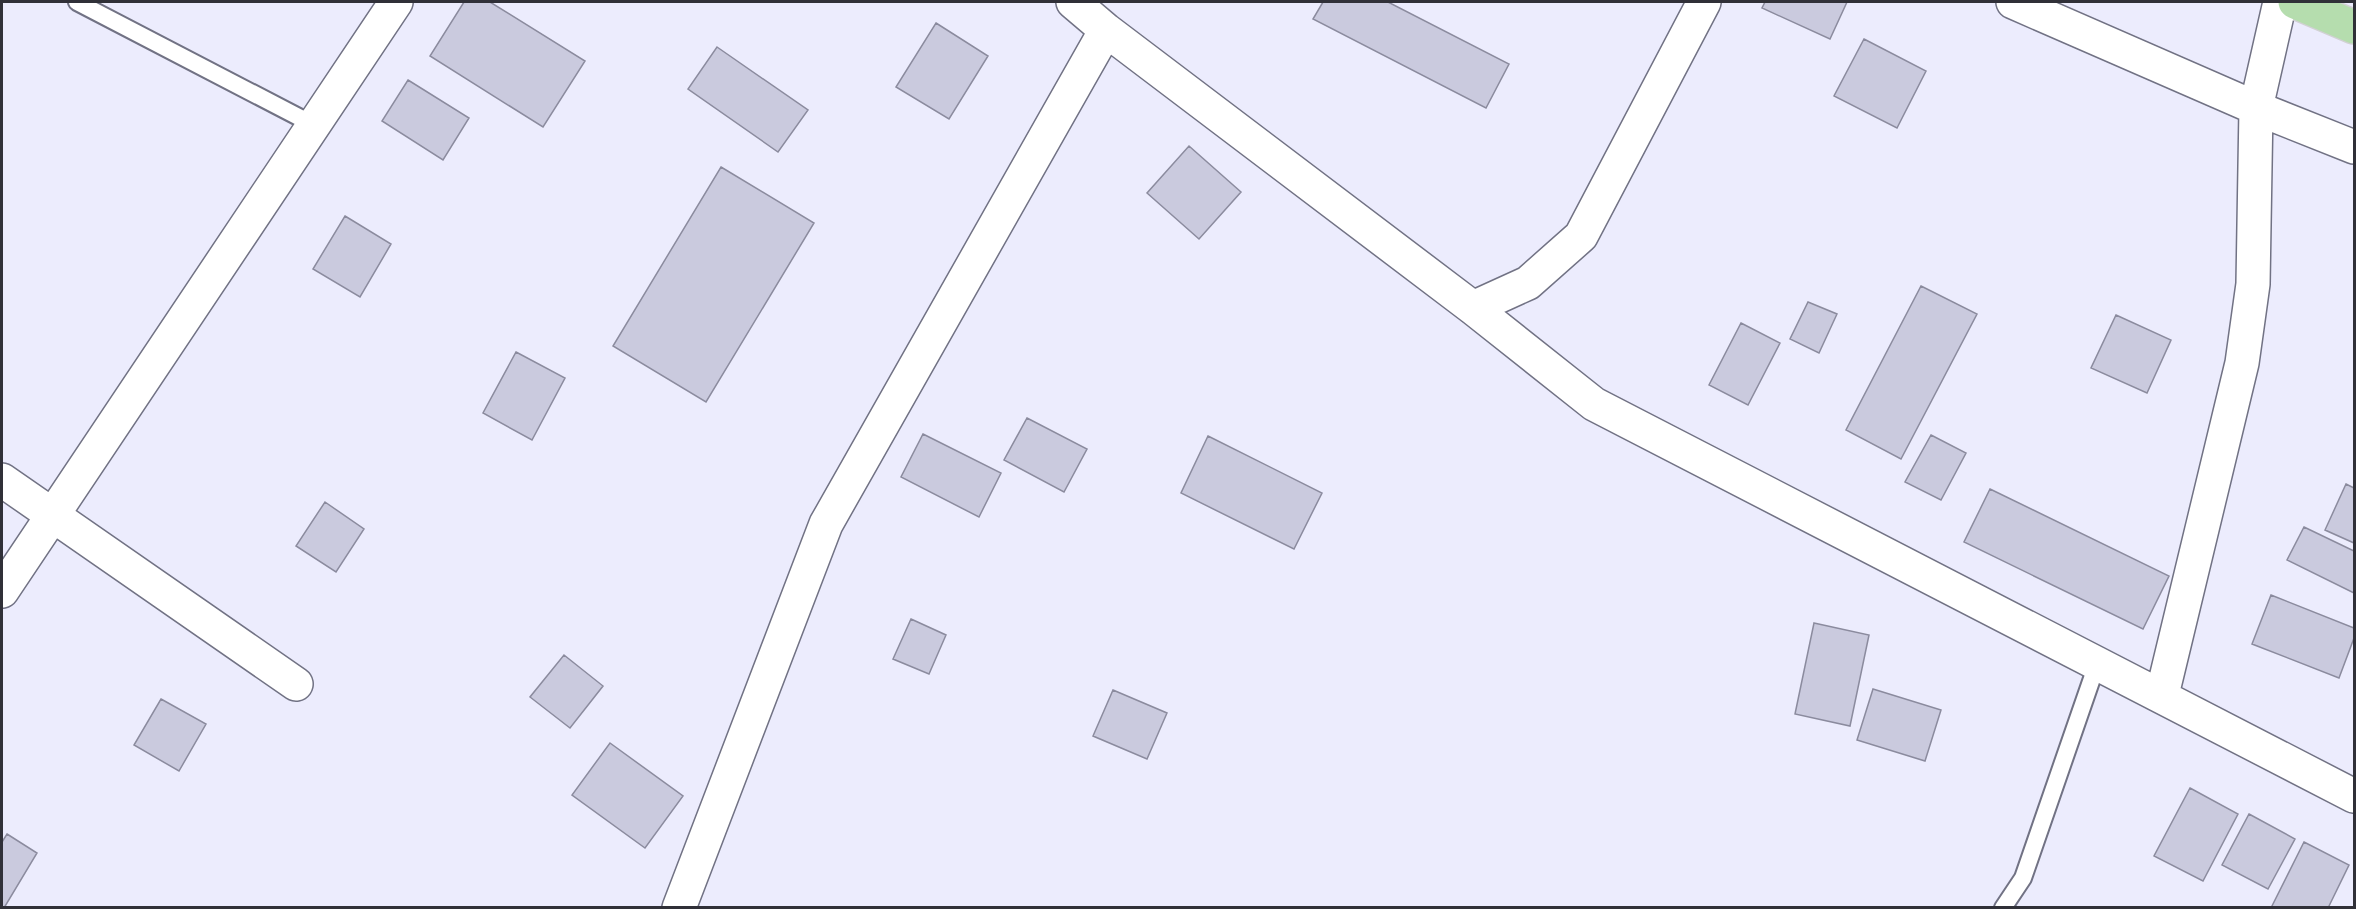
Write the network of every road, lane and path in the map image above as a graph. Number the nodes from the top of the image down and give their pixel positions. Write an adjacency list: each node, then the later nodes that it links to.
1 (77, 2): 11 (lane)
2 (396, 2): 11 (street)
3 (1073, 2): 9 (street)
4 (1704, 2): 13 (street)
5 (2013, 2): 10 (street)
6 (2280, 2): 10 (street)
7 (2295, 2): 8 (main road)
8 (2355, 27)
9 (1106, 30): 13 (street); 21 (street)
10 (2256, 108): 12 (street); 19 (street)
11 (314, 125): 15 (street)
12 (2355, 147)
13 (1473, 308): 17 (street)
14 (2, 480): 15 (street)
15 (53, 516): 16 (street); 18 (street)
16 (2, 591)
17 (2097, 664): 19 (street); 22 (lane)
18 (296, 684)
19 (2162, 695): 20 (street)
20 (2355, 796)
21 (679, 908)
22 (2003, 908)

